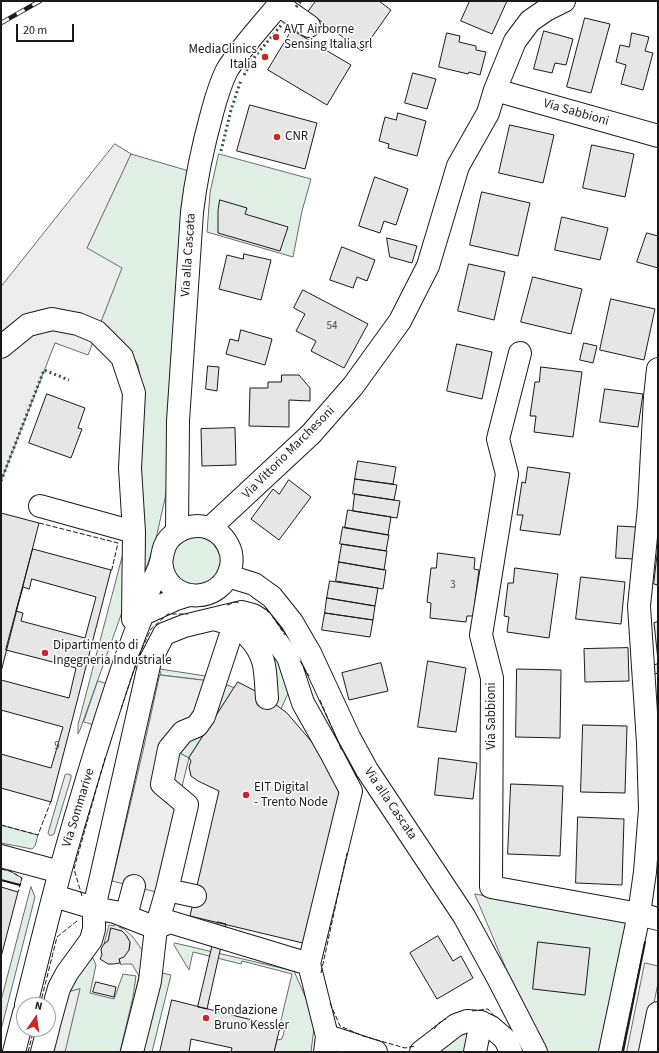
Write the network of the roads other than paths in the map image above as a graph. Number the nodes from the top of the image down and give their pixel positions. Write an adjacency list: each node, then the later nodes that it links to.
1 (564, 1): 4 (street, Via Vittorio Marchesoni)
2 (280, 3): 3 (street); 12 (street, Via alla Cascata)
3 (309, 26)
4 (495, 90): 5 (street, Via Sabbioni); 10 (street, Via Vittorio Marchesoni)
5 (658, 136)
6 (1, 346): 11 (street)
7 (520, 353): 28 (street, Via Sabbioni)
8 (658, 369): 28 (street)
9 (40, 506): 11 (street)
10 (210, 528): 12 (street); 14 (street)
11 (134, 532): 18 (street)
12 (176, 532): 13 (street)
13 (161, 562): 15 (street); 16 (street, Via Sommarive)
14 (228, 576): 15 (street); 45 (street, Via alla Cascata)
15 (189, 595): 16 (street)
16 (143, 614): 18 (street, Via Sommarive)
17 (224, 622): 19 (street); 24 (street); 26 (street); 30 (street)
18 (133, 638): 21 (street, Via Sommarive)
19 (267, 698)
20 (1, 856): 21 (street)
21 (60, 872): 23 (street, Via Sommarive)
22 (134, 886): 27 (street)
23 (54, 896): 26 (street); 31 (street, Via Sommarive)
24 (166, 896): 25 (street); 29 (street)
25 (193, 902)
26 (94, 908): 27 (street); 32 (street)
27 (126, 916): 29 (street)
28 (648, 916): 46 (street)
29 (156, 928): 30 (street); 40 (street)
30 (309, 964): 37 (street)
31 (28, 997)
32 (56, 999)
33 (658, 1013): 47 (street)
34 (481, 1022): 42 (street); 43 (street); 44 (street)
35 (18, 1037): 38 (street)
36 (46, 1037): 39 (street)
37 (326, 1044): 41 (street)
38 (14, 1052)
39 (42, 1052)
40 (132, 1052)
41 (376, 1052)
42 (421, 1052)
43 (474, 1052)
44 (511, 1052)
45 (536, 1052)
46 (610, 1052)
47 (650, 1052)

